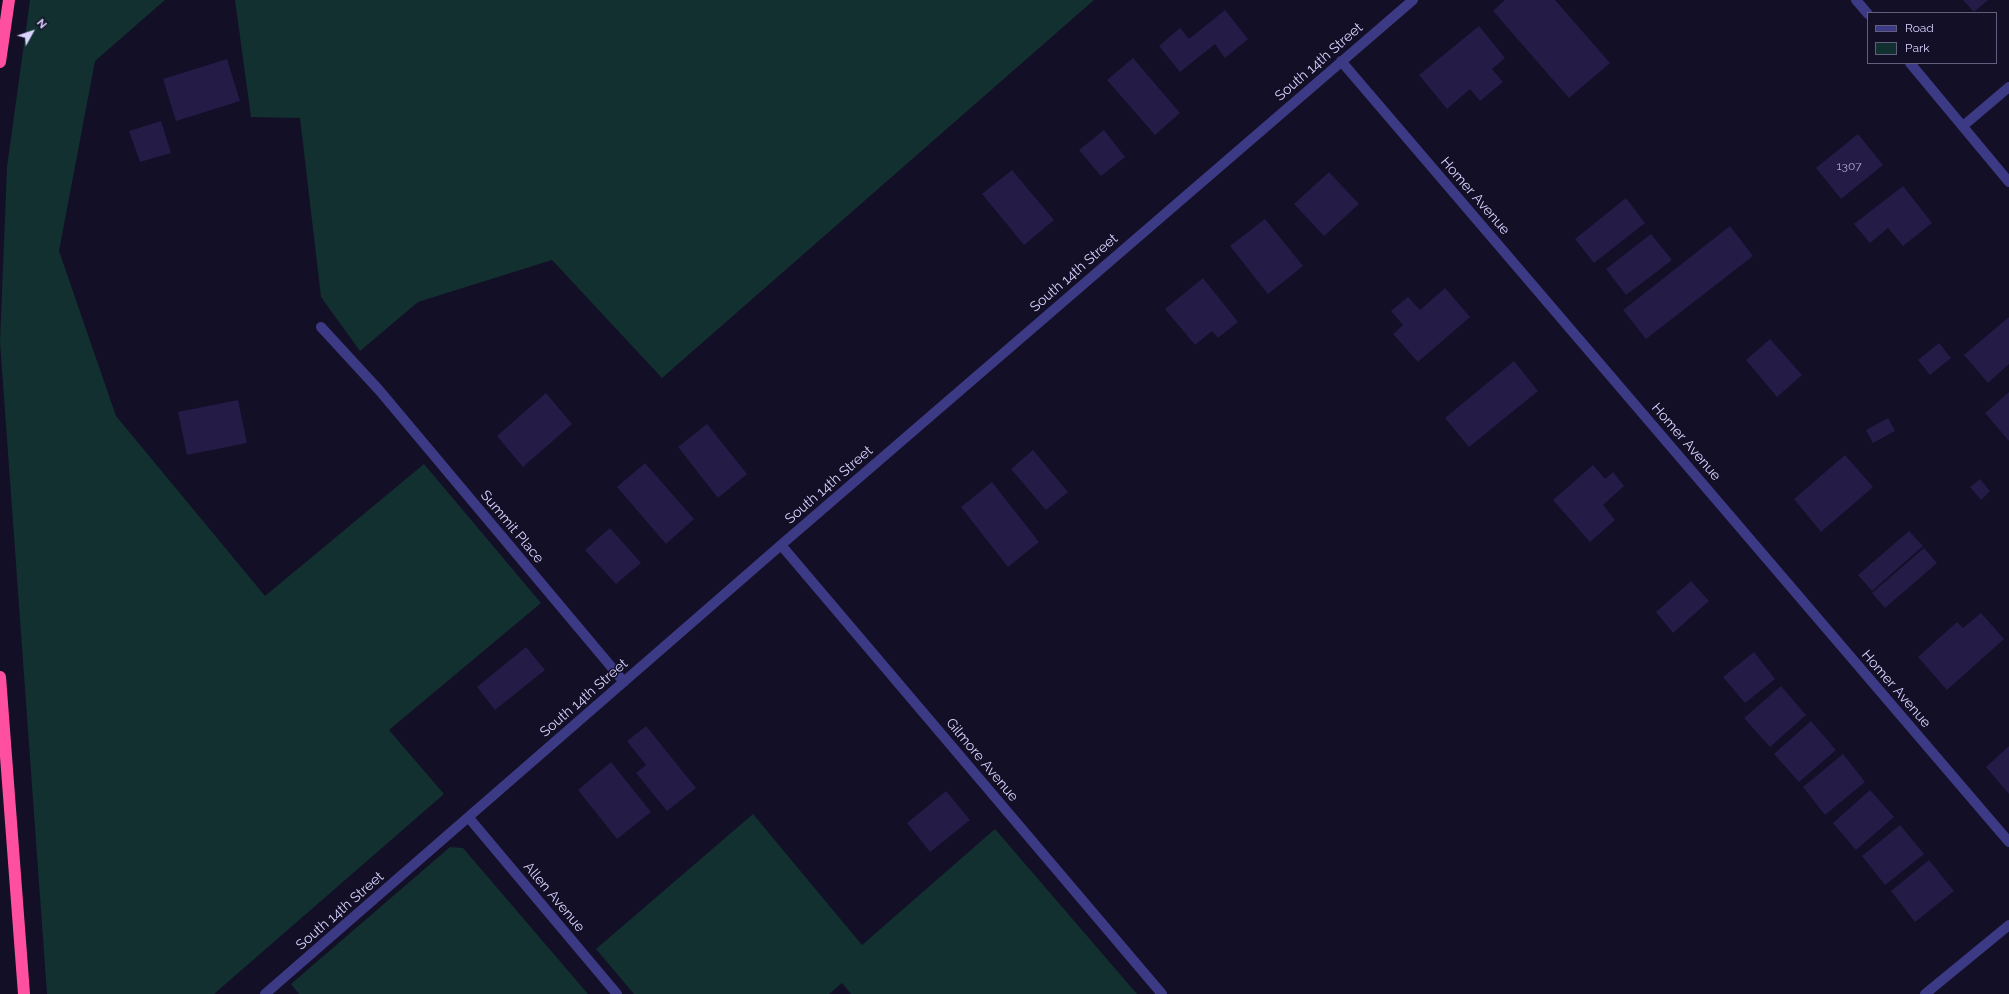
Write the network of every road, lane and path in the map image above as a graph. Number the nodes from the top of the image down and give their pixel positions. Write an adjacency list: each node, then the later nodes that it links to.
1 (9, 0): 6 (highway)
2 (1413, 0): 5 (street, South 14th Street)
3 (1856, 0): 4 (street)
4 (1867, 13)
5 (1341, 61): 12 (street, South 14th Street); 16 (street, Homer Avenue)
6 (0, 62)
7 (1911, 64): 9 (street)
8 (2009, 87): 9 (street)
9 (1963, 126): 10 (street)
10 (2009, 182)
11 (321, 327): 14 (street, Summit Place)
12 (781, 545): 14 (street, South 14th Street); 21 (street, Gilmore Avenue)
13 (0, 677): 18 (highway)
14 (624, 682): 15 (street, South 14th Street)
15 (469, 818): 19 (street, South 14th Street); 20 (street, Allen Avenue)
16 (2009, 842)
17 (2009, 925): 22 (street)
18 (24, 994)
19 (265, 994)
20 (617, 994)
21 (1162, 994)
22 (1926, 994)

